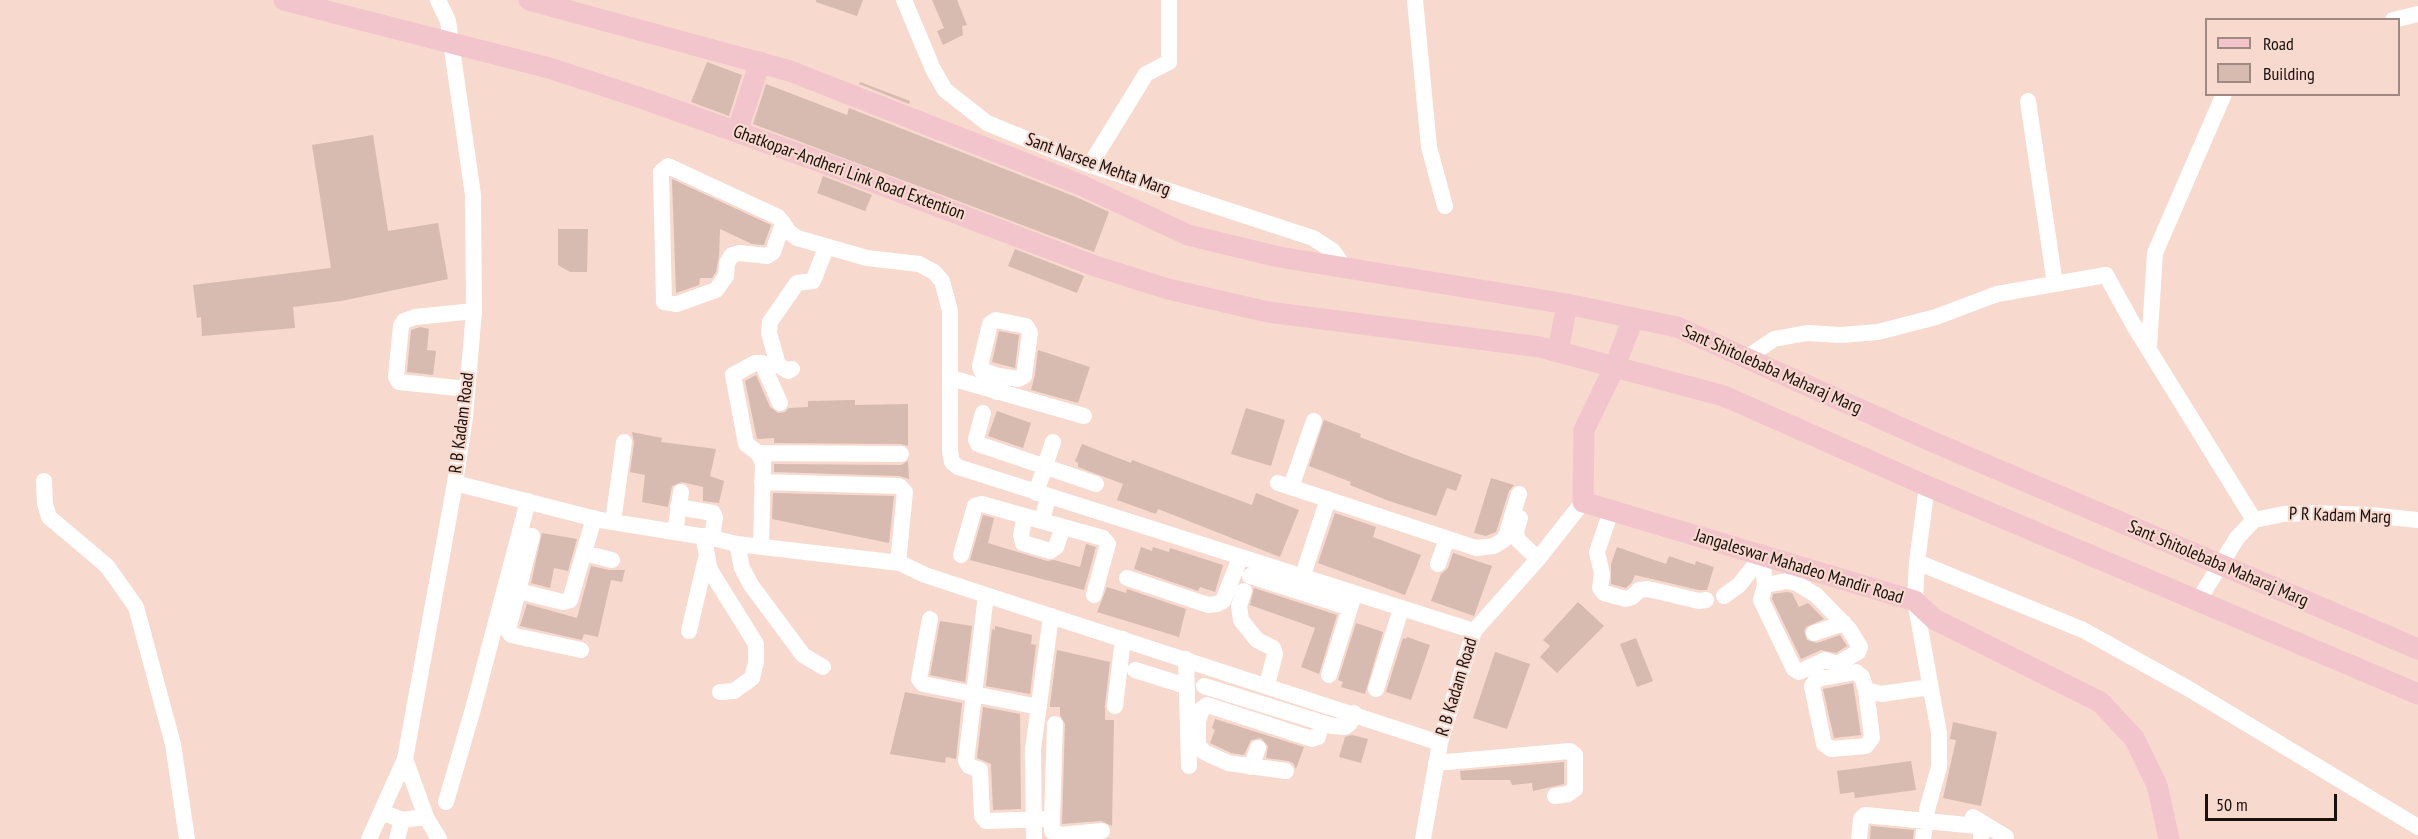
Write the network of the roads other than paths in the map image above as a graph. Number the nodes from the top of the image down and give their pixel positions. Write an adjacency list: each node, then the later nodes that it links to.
1 (284, 0): 12 (main road, Ghatkopar-Andheri Link Road Extention)
2 (438, 0): 20 (street, R B Kadam Road)
3 (529, 0): 9 (main road, Sant Shitolebaba Maharaj Marg)
4 (904, 0): 13 (street, Sant Narsee Mehta Marg)
5 (1169, 0): 13 (street)
6 (1415, 0): 14 (street)
7 (2418, 14): 8 (street)
8 (2400, 18)
9 (760, 62): 12 (main road); 17 (main road, Sant Shitolebaba Maharaj Marg)
10 (2223, 96): 22 (street)
11 (2028, 100): 18 (street)
12 (737, 132): 23 (main road, Ghatkopar-Andheri Link Road Extention)
13 (1090, 165): 17 (street, Sant Narsee Mehta Marg)
14 (1445, 206)
15 (783, 223): 15 (street); 16 (street)
16 (826, 248): 26 (street); 27 (street)
17 (1344, 267): 19 (main road, Sant Shitolebaba Maharaj Marg)
18 (2055, 284): 22 (street); 24 (street)
19 (1567, 304): 21 (main road, Sant Shitolebaba Maharaj Marg); 23 (main road)
20 (474, 311): 28 (street, R B Kadam Road); 28 (street)
21 (1633, 319): 24 (main road, Sant Shitolebaba Maharaj Marg); 25 (main road)
22 (2149, 348): 52 (street)
23 (1558, 351): 25 (main road)
24 (1746, 358): 73 (main road, Sant Shitolebaba Maharaj Marg)
25 (1615, 366): 42 (main road); 47 (main road)
26 (792, 369)
27 (951, 378): 31 (street); 44 (street)
28 (468, 389): 40 (street, R B Kadam Road)
29 (780, 403): 35 (street)
30 (983, 413): 37 (street)
31 (1084, 416)
32 (1314, 421): 45 (street)
33 (624, 442): 55 (street)
34 (1053, 442): 37 (street)
35 (758, 453): 36 (street); 39 (street)
36 (901, 454)
37 (1044, 468): 41 (street); 44 (street)
38 (44, 481): 135 (street)
39 (762, 482): 63 (street); 71 (street)
40 (455, 483): 46 (street); 117 (street, R B Kadam Road)
41 (1096, 484)
42 (1927, 486): 70 (street); 83 (main road)
43 (1519, 494): 58 (street)
44 (1042, 495): 54 (street); 67 (street)
45 (1328, 499): 60 (street); 75 (street)
46 (528, 501): 51 (street); 125 (street)
47 (1583, 502): 48 (main road, Jangaleswar Mahadeo Mandir Road); 68 (street, R B Kadam Road)
48 (1611, 511): 66 (main road, Jangaleswar Mahadeo Mandir Road); 81 (street)
49 (1522, 513): 58 (street)
50 (1025, 516): 54 (street); 56 (street); 65 (street)
51 (594, 518): 55 (street); 64 (street)
52 (2254, 520): 53 (street, P R Kadam Marg); 73 (street)
53 (2418, 520)
54 (1042, 521): 56 (street)
55 (613, 522): 57 (street)
56 (1064, 527): 79 (street)
57 (675, 532): 61 (street); 61 (street)
58 (1512, 534): 60 (street); 68 (street)
59 (532, 536): 77 (street)
60 (1447, 539): 72 (street)
61 (707, 543): 62 (street); 89 (street); 105 (street)
62 (737, 544): 63 (street); 96 (street)
63 (760, 546): 71 (street)
64 (584, 553): 69 (street); 77 (street)
65 (961, 555)
66 (1762, 556): 76 (street); 80 (street); 84 (main road, Jangaleswar Mahadeo Mandir Road)
67 (1240, 558): 74 (street); 75 (street)
68 (1538, 559): 90 (street, R B Kadam Road)
69 (612, 560)
70 (1917, 562): 84 (street); 132 (street)
71 (898, 563): 78 (street)
72 (1438, 564)
73 (2220, 566): 83 (street); 93 (main road, Sant Shitolebaba Maharaj Marg)
74 (1127, 578)
75 (1302, 578): 82 (street)
76 (1765, 585): 88 (street); 88 (street)
77 (518, 591): 94 (street)
78 (986, 595): 86 (street); 106 (street)
79 (1094, 595)
80 (1724, 596)
81 (1706, 600)
82 (1352, 601): 85 (street); 98 (street); 99 (street)
83 (2198, 601): 107 (main road)
84 (1915, 602): 102 (street); 144 (main road, Jangaleswar Mahadeo Mandir Road)
85 (1401, 609): 90 (street); 103 (street)
86 (1051, 616): 92 (street); 108 (street)
87 (930, 619): 106 (street)
88 (1844, 623): 91 (street)
89 (689, 631)
90 (1474, 631): 113 (street, R B Kadam Road)
91 (1814, 633)
92 (1123, 639): 95 (street); 109 (street)
93 (2418, 649)
94 (580, 651)
95 (1186, 659): 99 (street); 100 (street)
96 (823, 667)
97 (1135, 670): 100 (street)
98 (1329, 675)
99 (1267, 685): 110 (street)
100 (1186, 686): 119 (street)
101 (1204, 686): 111 (street)
102 (1930, 687): 104 (street); 127 (street)
103 (1376, 689)
104 (1866, 690): 104 (street)
105 (720, 692)
106 (975, 693): 108 (street); 131 (street)
107 (2418, 694)
108 (1039, 706): 115 (street)
109 (1115, 706)
110 (1354, 713): 111 (street); 113 (street)
111 (1321, 723): 120 (street)
112 (1055, 724): 116 (street)
113 (1440, 743): 118 (street, R B Kadam Road)
114 (1258, 748): 120 (street)
115 (1033, 749): 116 (street); 122 (street)
116 (1054, 749): 123 (street)
117 (405, 759): 126 (street, R B Kadam Road); 128 (street)
118 (1436, 763): 124 (street); 140 (street, R B Kadam Road)
119 (1189, 766)
120 (1251, 767): 121 (street)
121 (1286, 771)
122 (1033, 783): 123 (street); 131 (street)
123 (1053, 783): 129 (street)
124 (1555, 796)
125 (446, 802)
126 (382, 812): 130 (street); 136 (street, R B Kadam Road)
127 (1926, 815): 134 (street); 141 (street); 142 (street); 143 (street)
128 (426, 817): 130 (street); 138 (street)
129 (1052, 819): 131 (street); 133 (street)
130 (402, 820): 137 (street)
131 (1033, 821): 139 (street)
132 (2418, 827)
133 (1102, 831)
134 (2006, 837)
135 (187, 839)
136 (369, 839)
137 (397, 839)
138 (439, 839)
139 (1034, 839)
140 (1423, 839)
141 (1859, 839)
142 (1923, 839)
143 (1981, 839)
144 (2169, 839)

